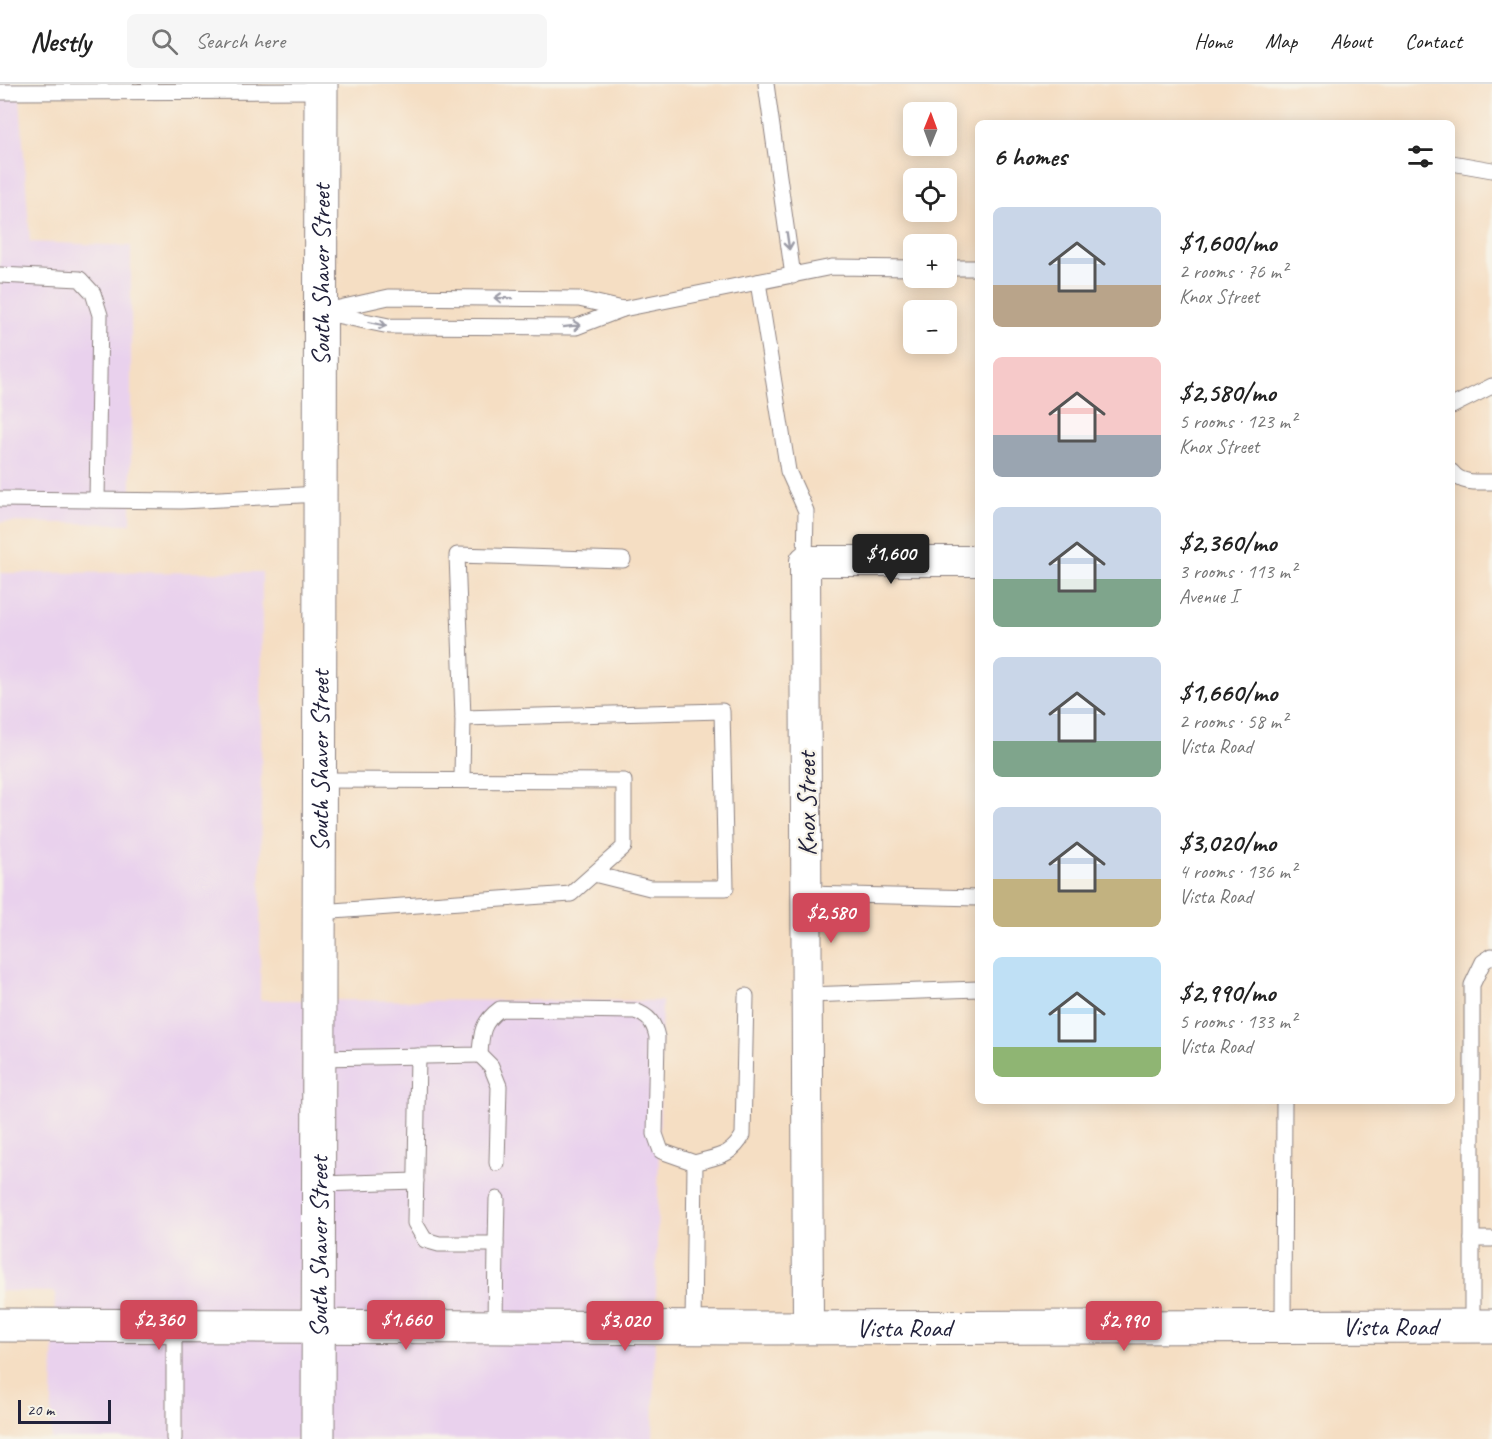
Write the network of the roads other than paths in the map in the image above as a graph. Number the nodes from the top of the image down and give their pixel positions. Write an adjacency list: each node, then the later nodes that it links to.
1 (766, 84): 11 (lane, one-way to 11)
2 (205, 87): 3 (lane); 4 (lane)
3 (321, 87): 14 (street, South Shaver Street)
4 (0, 92)
5 (1455, 164): 6 (lane)
6 (1492, 170)
7 (903, 268): 11 (lane)
8 (957, 268): 9 (lane)
9 (975, 268)
10 (0, 275): 21 (lane)
11 (793, 276): 12 (lane)
12 (758, 282): 13 (lane); 23 (lane)
13 (623, 309): 14 (lane, one-way to 14); 14 (lane, one-way to 13)
14 (321, 312): 19 (street, South Shaver Street)
15 (1492, 386): 16 (lane)
16 (1455, 404)
17 (1455, 476): 18 (lane)
18 (1492, 482)
19 (320, 494): 21 (lane); 26 (street, South Shaver Street)
20 (0, 499): 21 (lane)
21 (97, 500)
22 (623, 560): 25 (lane)
23 (805, 561): 24 (street); 29 (street, Knox Street)
24 (975, 561)
25 (463, 718): 27 (lane); 28 (lane)
26 (319, 780): 27 (lane); 31 (street, South Shaver Street)
27 (462, 780): 28 (lane)
28 (594, 874): 31 (lane)
29 (807, 894): 30 (lane); 34 (street, Knox Street)
30 (975, 898)
31 (319, 912): 38 (street, South Shaver Street)
32 (1492, 956): 45 (lane)
33 (975, 988): 34 (lane)
34 (807, 995): 55 (street, Knox Street)
35 (746, 996): 40 (lane)
36 (480, 1055): 37 (lane); 40 (lane); 41 (lane)
37 (418, 1056): 38 (lane); 42 (lane)
38 (318, 1058): 43 (street, South Shaver Street)
39 (1284, 1104): 50 (lane)
40 (695, 1162): 54 (lane)
41 (497, 1163)
42 (416, 1181): 43 (lane); 47 (lane)
43 (319, 1184): 51 (street, South Shaver Street)
44 (497, 1199): 47 (lane)
45 (1472, 1239): 46 (lane); 53 (lane)
46 (1492, 1239)
47 (496, 1244): 52 (lane)
48 (0, 1324): 49 (street, Vista Road)
49 (174, 1325): 51 (street, Vista Road); 56 (lane)
50 (1283, 1325): 53 (street, Vista Road); 55 (street, Vista Road)
51 (318, 1326): 52 (street, Vista Road); 57 (street, South Shaver Street)
52 (495, 1326): 54 (street, Vista Road)
53 (1482, 1326)
54 (693, 1327): 55 (street, Vista Road)
55 (808, 1328)
56 (174, 1439)
57 (318, 1439)

